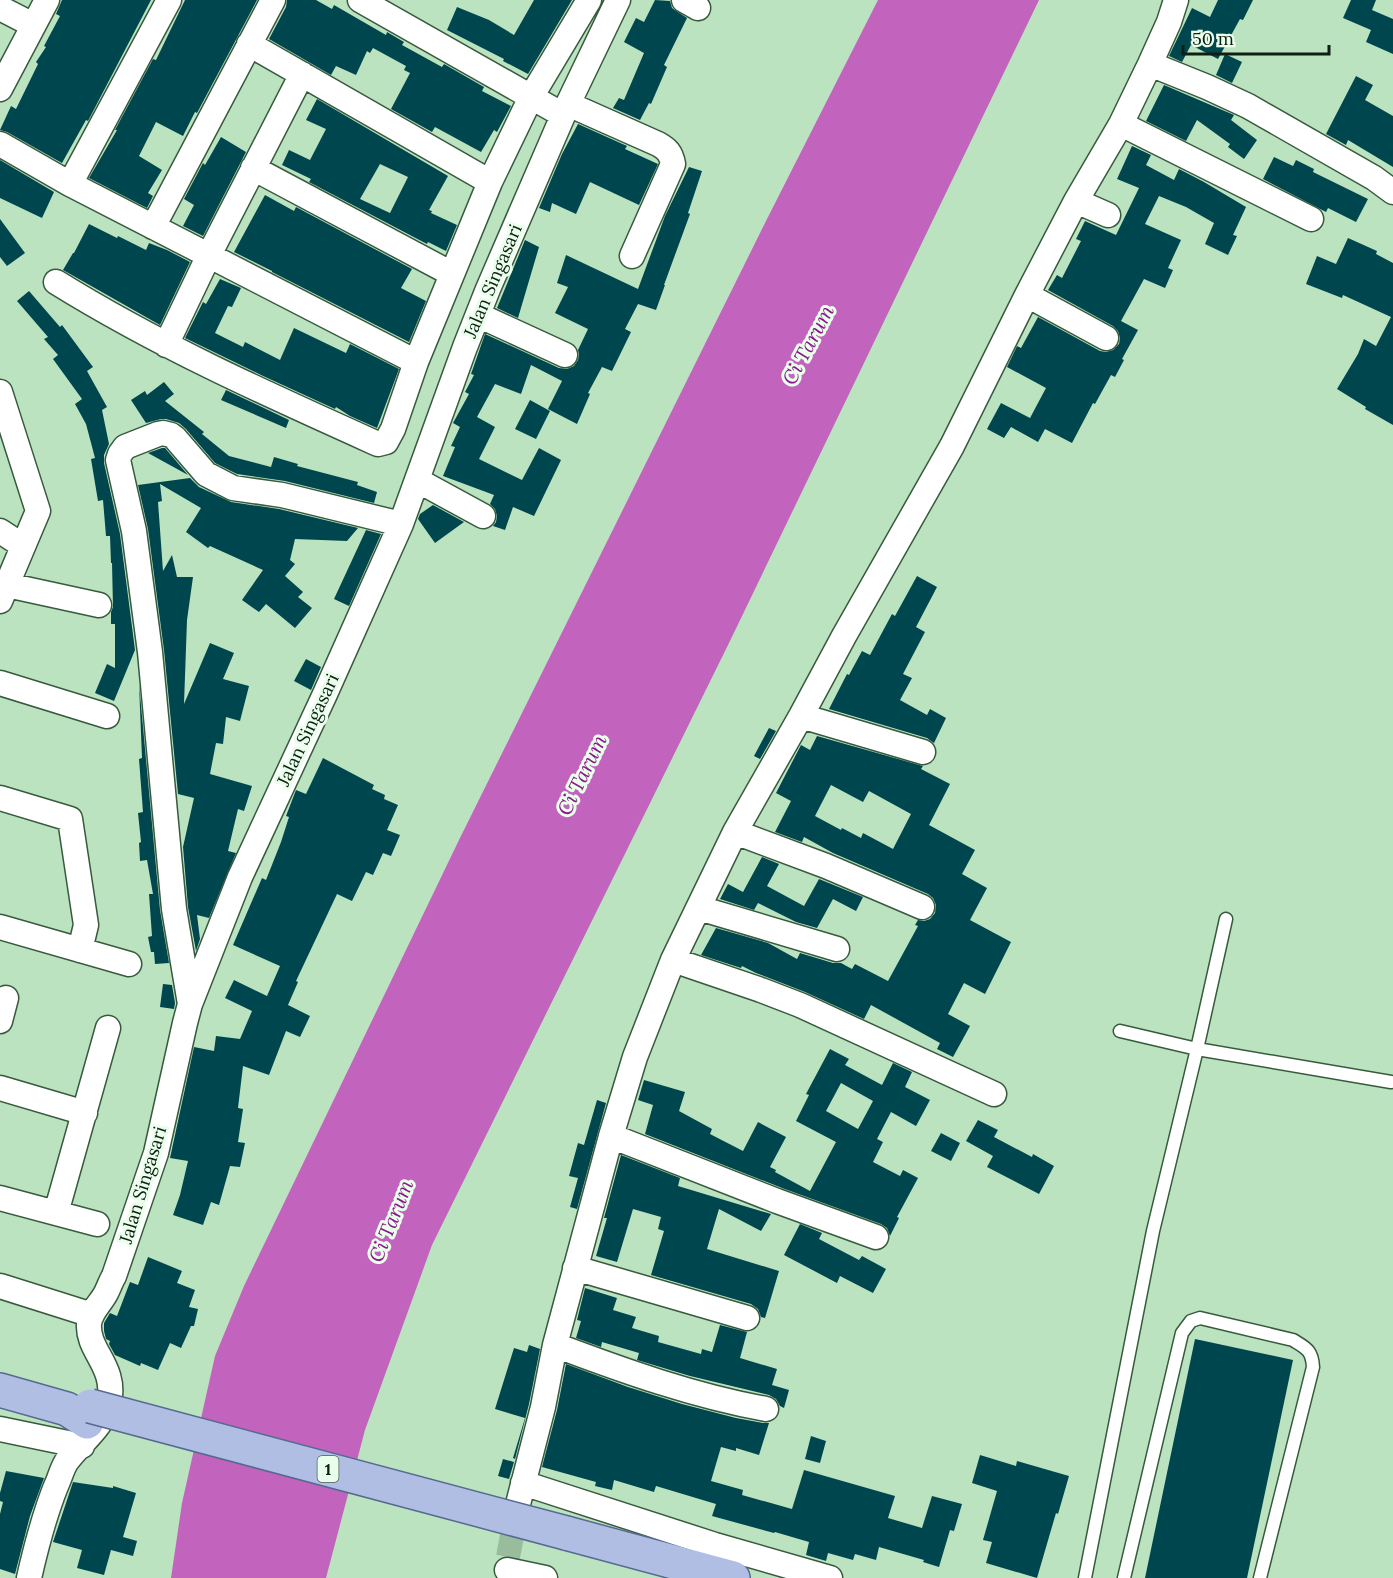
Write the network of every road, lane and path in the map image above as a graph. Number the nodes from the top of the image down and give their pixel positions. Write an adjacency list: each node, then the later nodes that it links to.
1 (47, 0): 9 (street)
2 (170, 0): 20 (street)
3 (273, 0): 10 (street)
4 (360, 0): 14 (street)
5 (589, 0): 14 (street)
6 (618, 0): 15 (street, Jalan Singasari)
7 (1176, 0): 11 (street)
8 (0, 8): 9 (street)
9 (33, 25): 13 (street)
10 (249, 44): 12 (street); 25 (street)
11 (1150, 64): 16 (street); 21 (street)
12 (302, 74): 18 (street); 19 (street)
13 (0, 89)
14 (531, 97): 15 (street); 19 (street)
15 (565, 110): 27 (street); 31 (street, Jalan Singasari)
16 (1120, 124): 22 (street); 24 (street)
17 (0, 144): 20 (street)
18 (254, 168): 26 (street); 28 (street)
19 (490, 182): 28 (street)
20 (70, 184): 25 (street)
21 (1393, 192)
22 (1076, 201): 23 (street); 30 (street)
23 (1108, 215)
24 (1311, 219)
25 (153, 227): 26 (street)
26 (209, 255): 33 (street); 35 (street)
27 (632, 256)
28 (452, 274): 35 (street)
29 (57, 282): 33 (street)
30 (1027, 295): 32 (street); 46 (street)
31 (478, 315): 34 (street); 37 (street, Jalan Singasari)
32 (1106, 338)
33 (166, 345): 35 (street)
34 (565, 355)
35 (416, 362)
36 (0, 392): 41 (street)
37 (417, 480): 38 (street); 39 (street, Jalan Singasari)
38 (483, 516)
39 (401, 524): 59 (street, Jalan Singasari); 59 (street)
40 (0, 531): 41 (street)
41 (23, 546): 42 (street)
42 (3, 593): 43 (street)
43 (99, 605)
44 (0, 682): 45 (street)
45 (107, 716)
46 (801, 716): 47 (street); 49 (street)
47 (923, 752)
48 (0, 798): 54 (street)
49 (735, 832): 50 (street); 51 (street)
50 (922, 907)
51 (699, 908): 55 (street); 56 (street)
52 (1226, 919): 63 (lane)
53 (0, 927): 54 (street)
54 (80, 950): 57 (street)
55 (837, 950)
56 (673, 960): 66 (street); 68 (street)
57 (129, 964)
58 (6, 998): 60 (street)
59 (190, 1004): 75 (street, Jalan Singasari)
60 (0, 1021)
61 (108, 1028): 67 (street)
62 (1120, 1031): 63 (lane)
63 (1197, 1049): 64 (lane); 88 (lane)
64 (1391, 1082)
65 (0, 1088): 67 (street)
66 (994, 1094)
67 (85, 1113): 70 (street)
68 (611, 1136): 72 (street); 73 (street)
69 (0, 1198): 70 (street)
70 (56, 1213): 71 (street)
71 (97, 1224)
72 (876, 1237)
73 (575, 1268): 76 (street); 77 (street)
74 (0, 1286): 75 (street)
75 (92, 1315): 81 (street)
76 (747, 1318)
77 (555, 1345): 79 (street); 87 (street)
78 (0, 1390): 81 (main road, 1)
79 (766, 1409)
80 (0, 1429): 81 (street)
81 (78, 1429): 82 (main road, 1, bridge); 84 (street)
82 (556, 1554): 83 (street); 85 (main road, 1); 86 (main road, 1)
83 (507, 1568)
84 (28, 1578)
85 (654, 1578)
86 (733, 1578)
87 (830, 1578)
88 (1085, 1578)
89 (1124, 1578): 90 (lane)
90 (1260, 1578)

